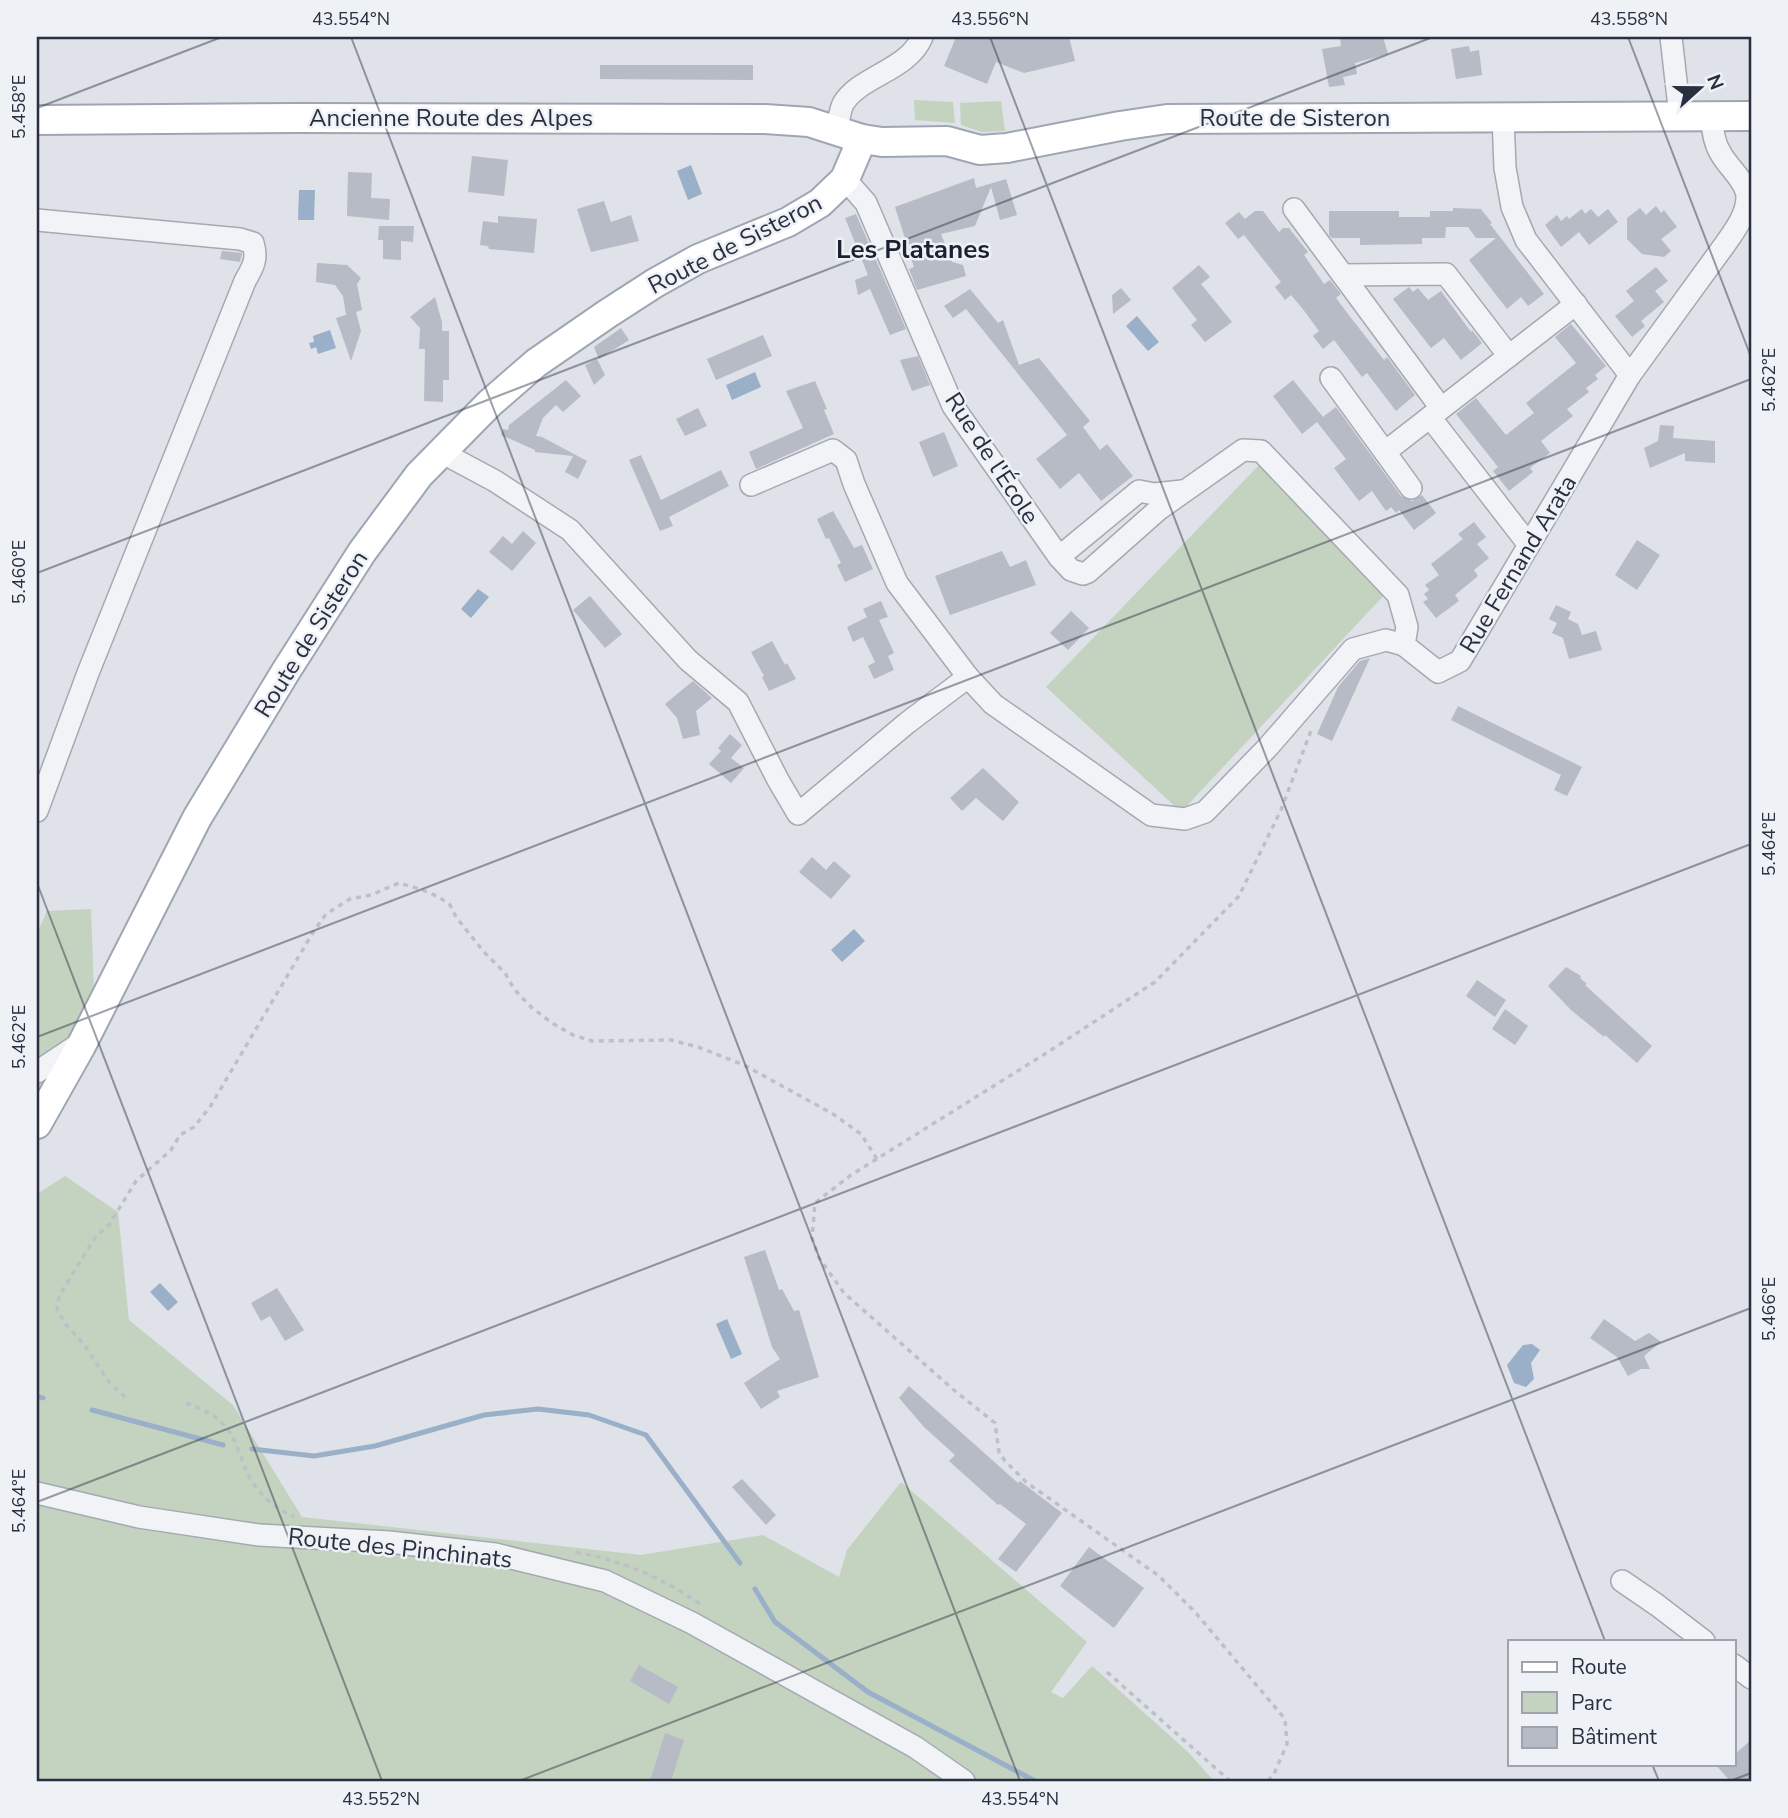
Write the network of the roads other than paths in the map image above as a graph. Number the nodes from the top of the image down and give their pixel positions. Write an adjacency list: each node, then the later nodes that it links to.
1 (922, 37): 8 (street)
2 (1671, 37): 3 (street)
3 (1680, 116): 4 (main road, Route de Sisteron); 6 (main road, Route de Sisteron)
4 (1712, 116): 5 (main road, Route de Sisteron); 15 (street, Rue Fernand Arata)
5 (1751, 116)
6 (1503, 117): 8 (main road, Route de Sisteron); 13 (street)
7 (37, 120): 8 (main road, Ancienne Route des Alpes)
8 (850, 135): 9 (main road, Route de Sisteron)
9 (845, 179): 18 (main road, Route de Sisteron); 24 (street, Rue de l'École)
10 (1294, 209): 12 (street)
11 (37, 220): 27 (street)
12 (1343, 275): 14 (street); 17 (street)
13 (1576, 304): 14 (street); 15 (street)
14 (1509, 356): 17 (street)
15 (1630, 375): 23 (street, Rue Fernand Arata)
16 (1331, 379): 19 (street)
17 (1435, 413): 19 (street); 23 (street)
18 (441, 452): 26 (street); 28 (main road, Route de Sisteron)
19 (1385, 452): 21 (street)
20 (751, 485): 26 (street)
21 (1411, 488)
22 (1189, 491): 24 (street); 24 (street, Rue de l'École); 25 (street)
23 (1529, 545): 25 (street, Rue Fernand Arata)
24 (1059, 557)
25 (1405, 645): 26 (street)
26 (968, 677)
27 (37, 811)
28 (83, 1042): 29 (street); 30 (main road, Route de Sisteron)
29 (37, 1072)
30 (37, 1124)
31 (37, 1493): 36 (street, Route des Pinchinats)
32 (1622, 1581): 33 (street)
33 (1703, 1640)
34 (1736, 1667): 35 (street)
35 (1751, 1678)
36 (964, 1781)

